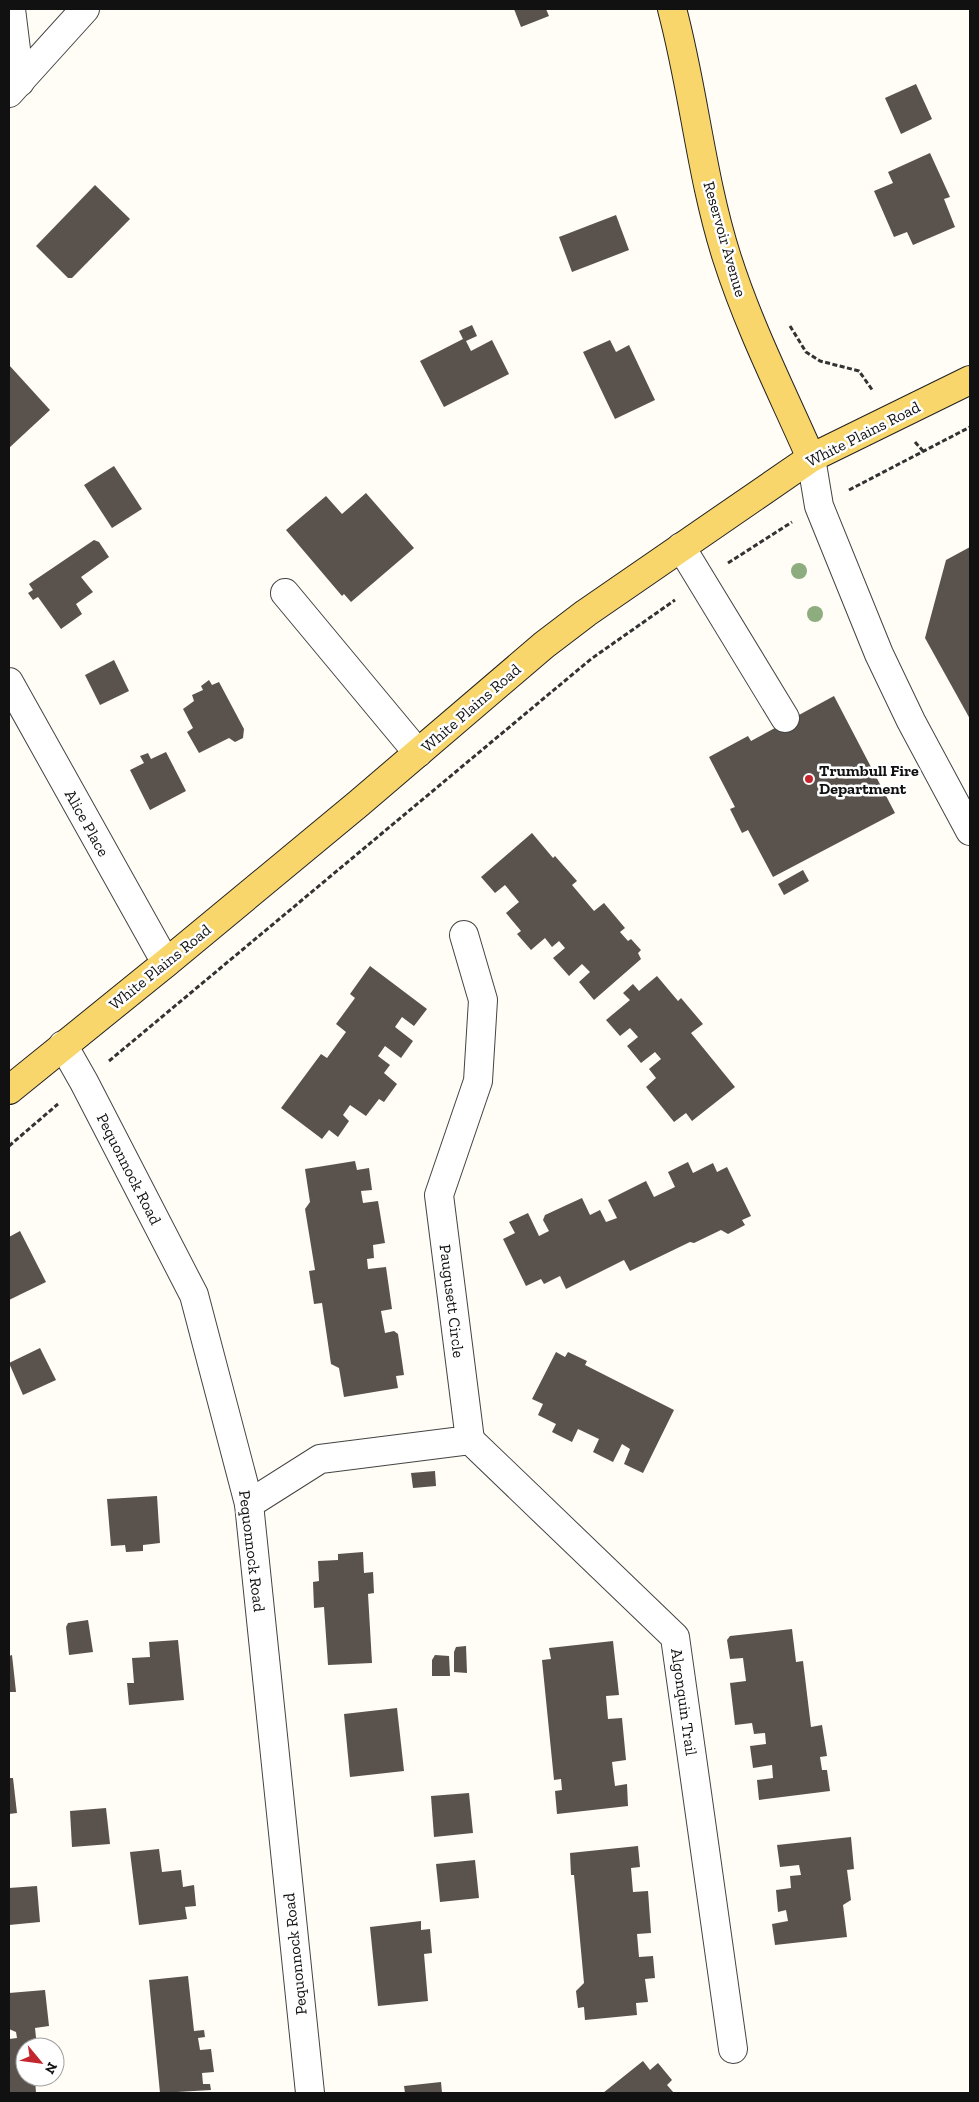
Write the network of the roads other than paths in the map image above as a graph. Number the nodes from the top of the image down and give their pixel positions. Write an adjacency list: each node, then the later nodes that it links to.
1 (11, 9): 4 (street)
2 (85, 9): 4 (street)
3 (672, 9): 6 (main road, Reservoir Avenue)
4 (14, 87)
5 (970, 380): 6 (main road, White Plains Road)
6 (812, 458): 7 (main road, White Plains Road); 12 (street)
7 (681, 547): 10 (street); 11 (main road, White Plains Road)
8 (285, 593): 11 (street)
9 (9, 682): 14 (street, Alice Place)
10 (785, 718)
11 (418, 754): 14 (main road, White Plains Road)
12 (970, 831)
13 (464, 936): 17 (street, Paugusett Circle)
14 (166, 964): 15 (main road, White Plains Road)
15 (63, 1045): 16 (main road, White Plains Road); 18 (street, Pequonnock Road)
16 (9, 1090)
17 (470, 1440): 18 (street); 19 (street, Algonquin Trail)
18 (249, 1504): 20 (street, Pequonnock Road)
19 (733, 2049)
20 (310, 2093)

